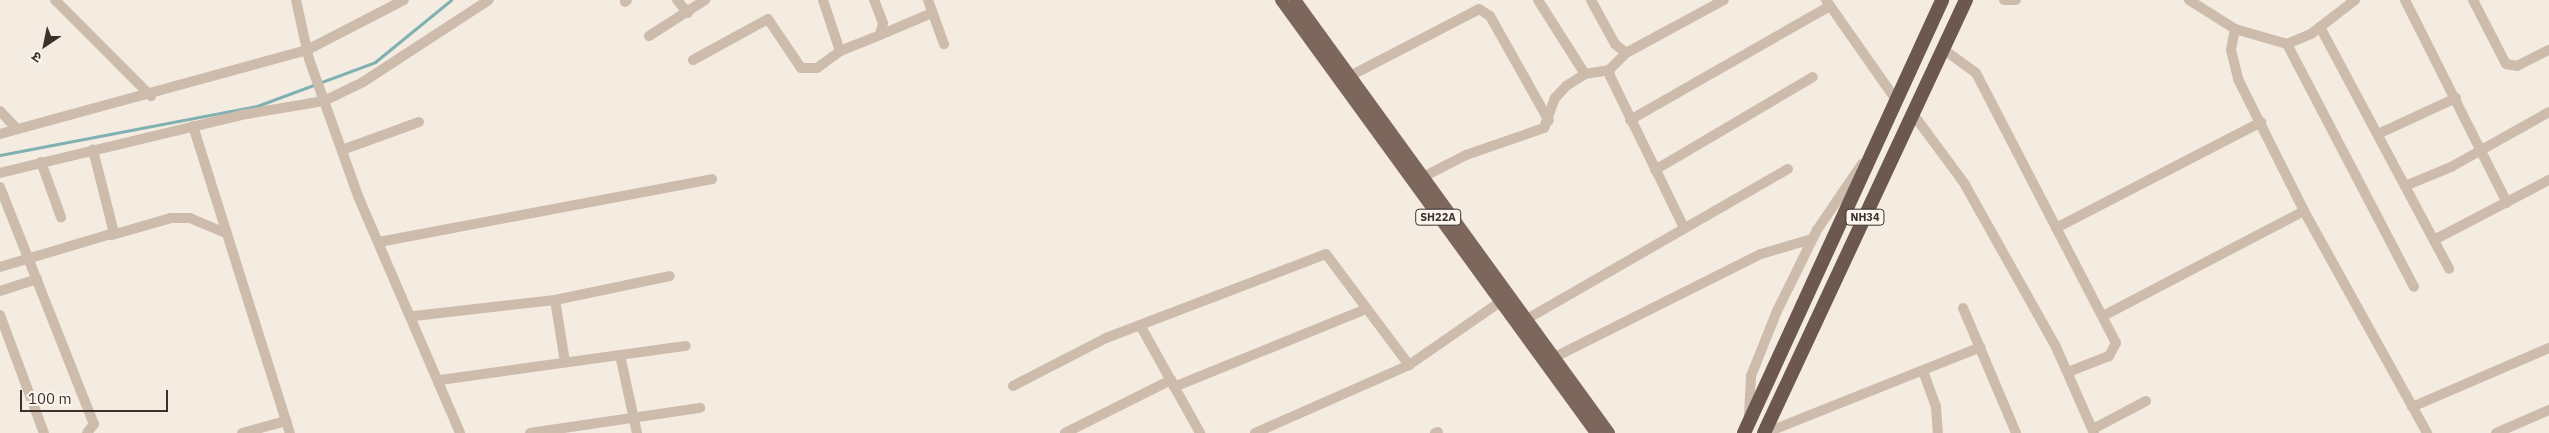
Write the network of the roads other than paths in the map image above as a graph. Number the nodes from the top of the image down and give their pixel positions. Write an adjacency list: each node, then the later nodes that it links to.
1 (55, 0): 42 (street)
2 (296, 0): 36 (street)
3 (404, 0): 36 (street)
4 (489, 0): 43 (street)
5 (677, 0): 24 (street)
6 (705, 0): 24 (street)
7 (823, 0): 34 (street)
8 (874, 0): 28 (street)
9 (928, 0): 25 (street)
10 (1281, 0): 88 (main road, SH22A)
11 (1295, 0): 40 (main road, SH22A)
12 (1538, 0): 39 (street)
13 (1592, 0): 35 (street)
14 (1724, 0): 35 (street)
15 (1942, 0): 45 (highway, NH34)
16 (1966, 0): 32 (highway, NH34)
17 (2004, 0): 18 (street)
18 (2016, 0)
19 (2189, 0): 27 (street)
20 (2355, 0): 26 (street)
21 (2405, 0): 44 (street)
22 (2473, 0): 33 (street)
23 (1828, 3): 45 (street); 49 (street)
24 (688, 12): 29 (street)
25 (932, 13): 28 (street); 30 (street)
26 (2320, 27): 31 (street); 56 (street)
27 (2234, 29): 31 (street); 52 (street)
28 (880, 35): 34 (street)
29 (649, 36)
30 (944, 44)
31 (2287, 44): 85 (street)
32 (1943, 48): 48 (highway, NH34); 74 (street)
33 (2549, 50)
34 (840, 51): 37 (street)
35 (1626, 53): 38 (street)
36 (308, 54): 42 (street); 43 (street)
37 (693, 60)
38 (1609, 70): 39 (street); 49 (street)
39 (1585, 74): 51 (street)
40 (1350, 76): 51 (street); 65 (main road, SH22A)
41 (1812, 77): 63 (street)
42 (151, 96): 54 (street)
43 (322, 97): 53 (street); 59 (street)
44 (2456, 98): 56 (street); 60 (street)
45 (1896, 100): 57 (highway, NH34)
46 (0, 111): 54 (street)
47 (2549, 112): 60 (street)
48 (1913, 114): 104 (street); 129 (highway, NH34)
49 (1630, 120): 63 (street)
50 (419, 122): 59 (street)
51 (1549, 122): 65 (street)
52 (2260, 122): 71 (street); 74 (street)
53 (193, 126): 58 (street); 75 (street)
54 (17, 129): 55 (street)
55 (0, 134)
56 (2378, 134): 68 (street)
57 (1875, 146): 77 (street); 114 (highway, NH34)
58 (93, 150): 61 (street); 76 (street)
59 (342, 150): 79 (street)
60 (2483, 150): 68 (street); 70 (street)
61 (41, 162): 64 (street); 72 (street)
62 (1788, 169): 73 (street)
63 (1655, 170): 73 (street)
64 (0, 173)
65 (1423, 177): 94 (main road, SH22A)
66 (712, 179): 79 (street)
67 (2549, 180): 70 (street)
68 (2405, 186): 78 (street)
69 (0, 187): 80 (street)
70 (2507, 203): 78 (street)
71 (2304, 211): 93 (street); 109 (street)
72 (62, 217)
73 (1684, 228): 94 (street)
74 (2056, 228): 93 (street)
75 (226, 233): 76 (street); 113 (street)
76 (112, 235): 80 (street)
77 (1812, 240): 100 (street); 114 (street)
78 (2434, 240): 82 (street)
79 (380, 242): 92 (street)
80 (30, 260): 81 (street); 84 (street)
81 (0, 267)
82 (2449, 269)
83 (670, 276): 87 (street)
84 (37, 279): 86 (street); 118 (street)
85 (2414, 287)
86 (0, 290)
87 (555, 300): 92 (street); 101 (street)
88 (1500, 302): 102 (street); 127 (main road, SH22A)
89 (1962, 308): 97 (street)
90 (1366, 309): 95 (street); 102 (street); 106 (street)
91 (0, 315): 117 (street)
92 (414, 316): 105 (street)
93 (2103, 316): 104 (street)
94 (1527, 319): 100 (main road, SH22A)
95 (1140, 325): 106 (street); 107 (street)
96 (686, 346): 99 (street)
97 (1981, 348): 103 (street); 131 (street)
98 (2549, 348): 109 (street)
99 (620, 355): 101 (street); 112 (street)
100 (1554, 357): 128 (main road, SH22A)
101 (565, 362): 105 (street)
102 (1409, 365): 126 (street)
103 (1923, 371): 129 (street); 130 (street)
104 (2068, 372): 116 (street)
105 (440, 380): 121 (street)
106 (1173, 384): 124 (street); 125 (street)
107 (1013, 386)
108 (2146, 401): 116 (street)
109 (2412, 407): 132 (street)
110 (700, 408): 112 (street)
111 (2549, 410): 133 (street)
112 (633, 418): 122 (street); 123 (street)
113 (286, 421): 115 (street); 120 (street)
114 (1746, 428)
115 (259, 431): 119 (street)
116 (2093, 431)
117 (44, 433)
118 (87, 433)
119 (242, 433)
120 (290, 433)
121 (460, 433)
122 (530, 433)
123 (637, 433)
124 (1065, 433)
125 (1200, 433)
126 (1254, 433)
127 (1596, 433)
128 (1609, 433)
129 (1764, 433)
130 (1938, 433)
131 (2016, 433)
132 (2426, 433)
133 (2496, 433)

